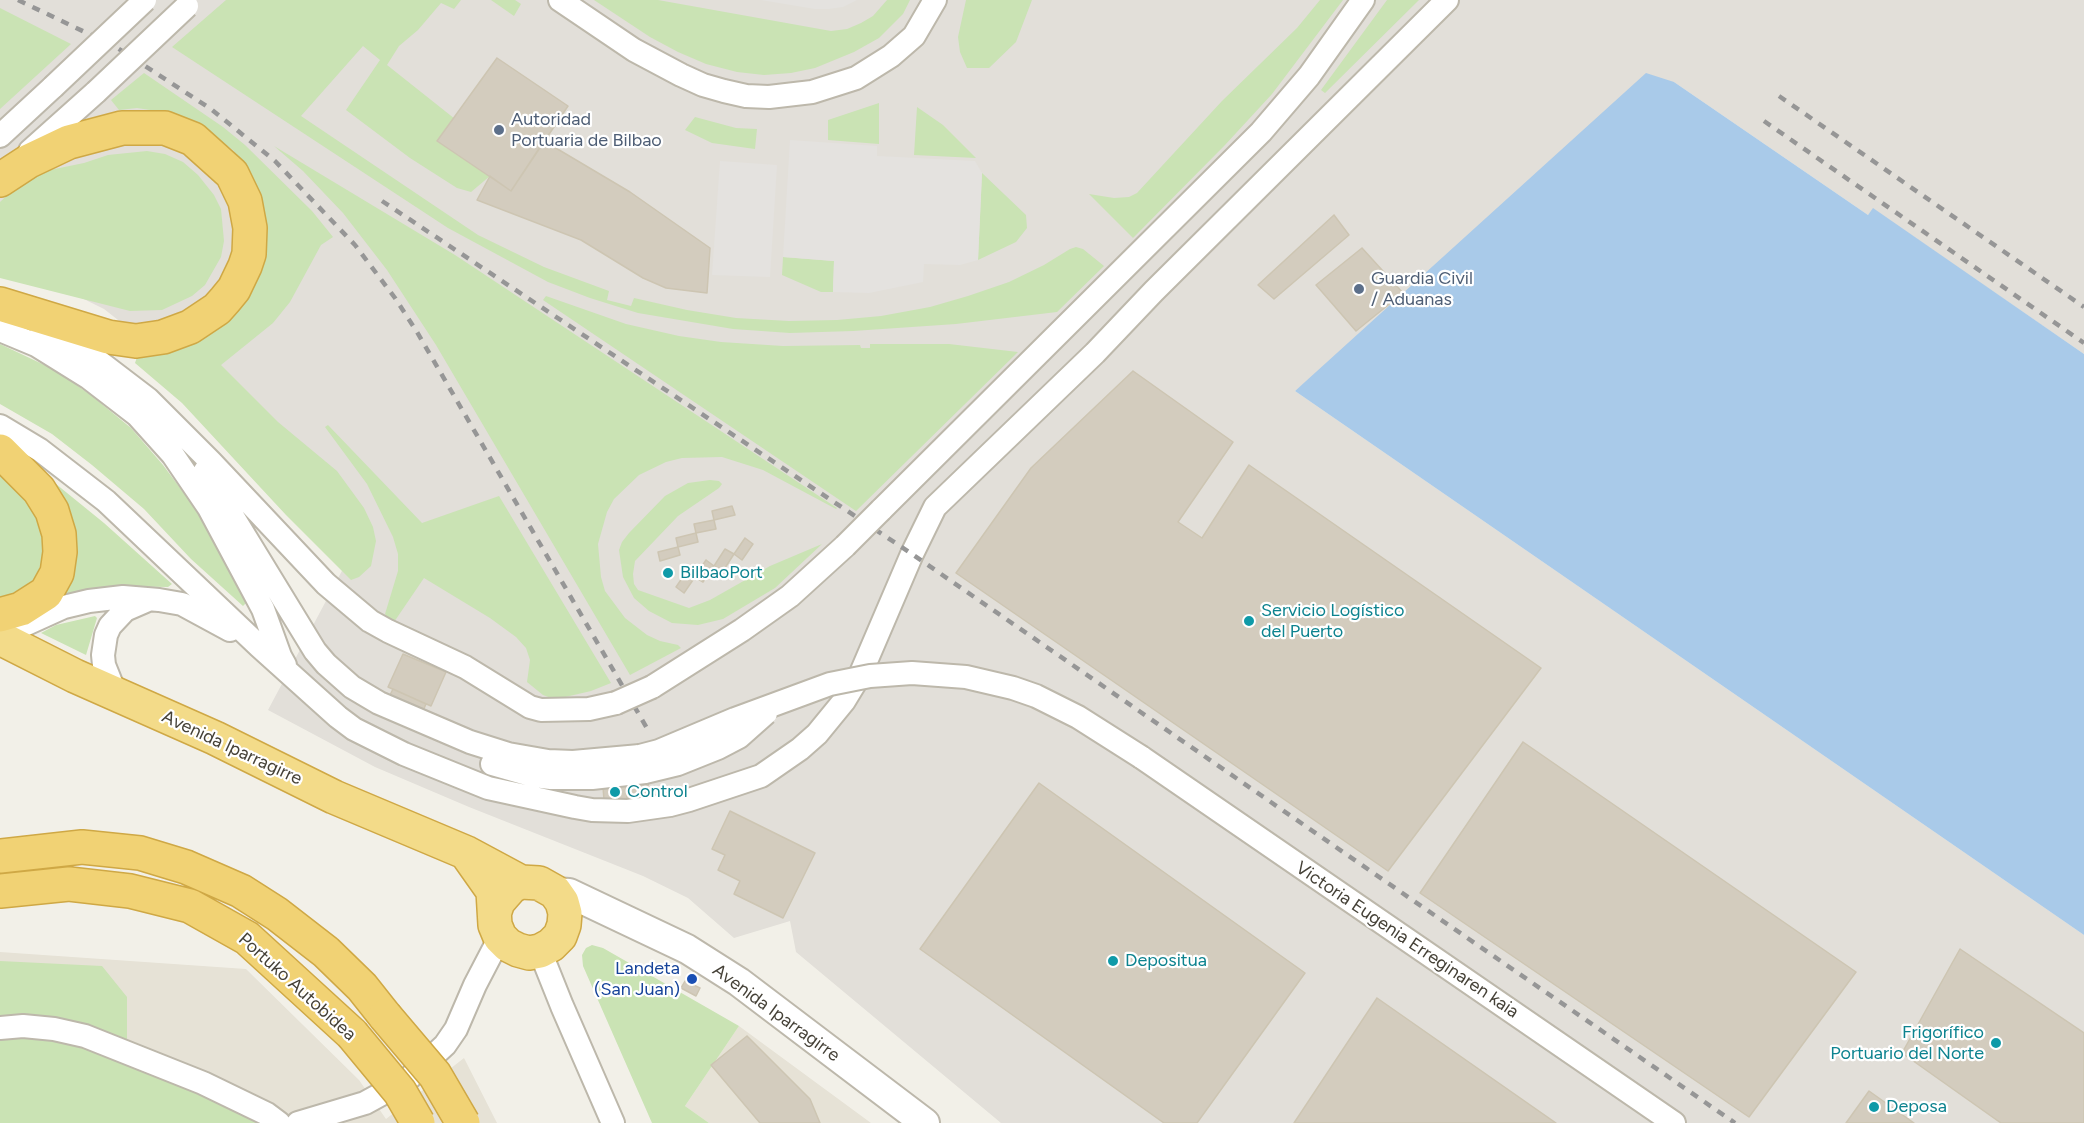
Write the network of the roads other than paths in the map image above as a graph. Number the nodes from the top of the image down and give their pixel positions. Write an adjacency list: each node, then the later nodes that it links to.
1 (145, 0): 7 (street, bridge)
2 (560, 0): 3 (street)
3 (935, 0)
4 (1363, 0): 11 (street, bridge)
5 (1447, 0): 17 (street)
6 (191, 3): 8 (street, bridge)
7 (0, 136)
8 (0, 179): 9 (highway)
9 (0, 304): 11 (street)
10 (0, 330): 17 (street)
11 (168, 418): 20 (street)
12 (0, 426): 17 (street)
13 (0, 451): 15 (highway)
14 (159, 600): 16 (street); 17 (street); 19 (street)
15 (0, 615)
16 (0, 637): 19 (highway, Avenida Iparragirre)
17 (269, 649): 20 (street)
18 (0, 664): 21 (highway)
19 (129, 700): 21 (highway, Avenida Iparragirre)
20 (642, 764): 37 (street, Victoria Eugenia Erreginaren kaia, bridge)
21 (334, 797): 22 (highway, Avenida Iparragirre)
22 (467, 853): 24 (highway, Avenida Iparragirre); 28 (highway)
23 (0, 856): 34 (highway, bridge)
24 (521, 882): 26 (highway); 28 (highway)
25 (0, 891): 33 (highway, Portuko Autobidea, bridge)
26 (555, 892): 27 (street, Avenida Iparragirre); 29 (highway)
27 (618, 917): 29 (street); 36 (street, Avenida Iparragirre)
28 (497, 924): 29 (highway); 32 (street)
29 (550, 944): 35 (street)
30 (0, 1028): 31 (street)
31 (279, 1123)
32 (298, 1123)
33 (418, 1123)
34 (463, 1123)
35 (613, 1123)
36 (926, 1123)
37 (1674, 1123)

